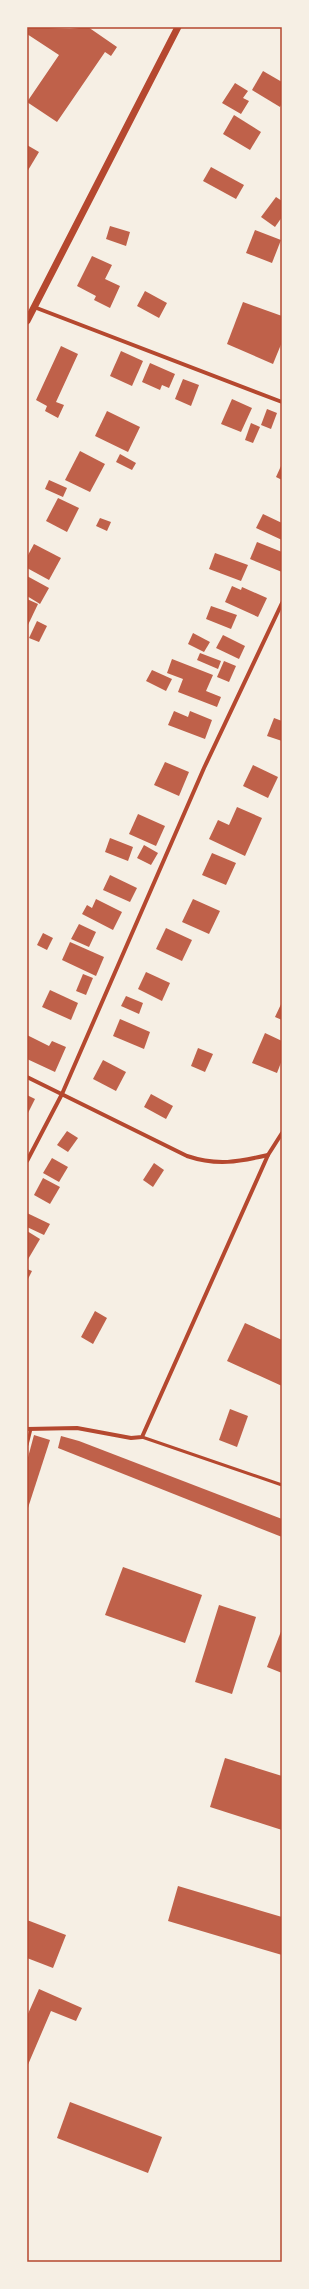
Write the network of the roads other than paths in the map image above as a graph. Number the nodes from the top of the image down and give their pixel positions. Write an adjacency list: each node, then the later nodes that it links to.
1 (178, 27): 2 (street)
2 (34, 306): 3 (street); 4 (street)
3 (27, 321)
4 (282, 402)
5 (282, 603): 7 (street)
6 (27, 1077): 7 (street)
7 (62, 1094): 9 (street); 10 (street)
8 (282, 1133): 9 (street)
9 (268, 1155): 12 (street)
10 (27, 1161)
11 (29, 1429): 12 (street); 13 (lane)
12 (142, 1437): 14 (lane)
13 (27, 1445)
14 (282, 1485)

